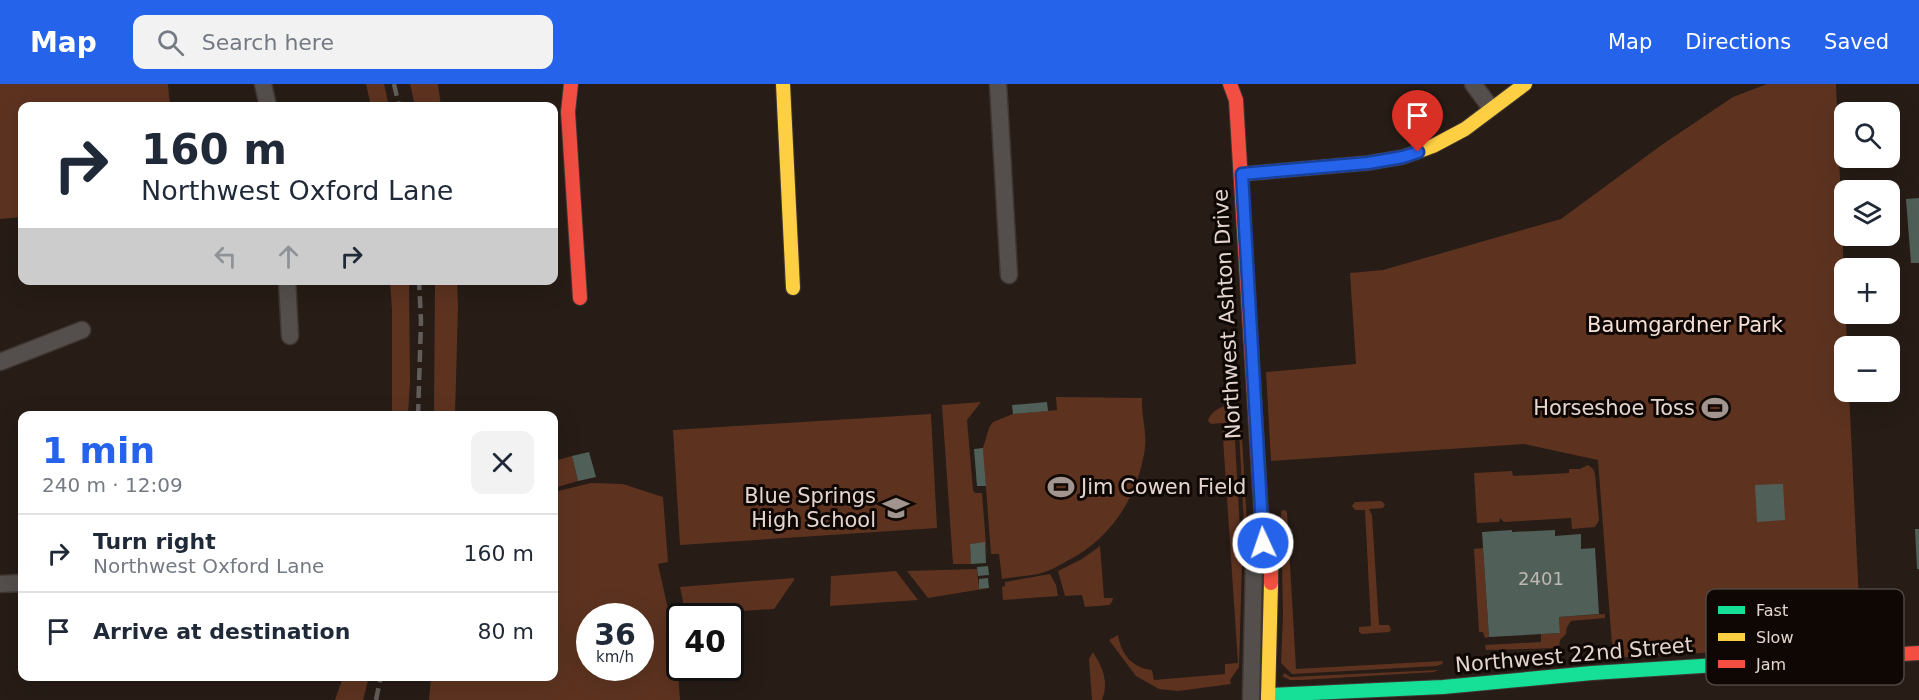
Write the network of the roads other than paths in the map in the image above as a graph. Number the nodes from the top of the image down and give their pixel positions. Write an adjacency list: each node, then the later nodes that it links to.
1 (263, 84): 8 (street)
2 (571, 84): 14 (street)
3 (783, 84): 13 (street)
4 (998, 84): 11 (street)
5 (1230, 84): 10 (street, Northwest Ashton Drive)
6 (1473, 84): 9 (street)
7 (1525, 84): 9 (street)
8 (267, 102)
9 (1491, 108): 10 (street)
10 (1242, 174): 18 (street, Northwest Ashton Drive)
11 (1009, 274)
12 (287, 285): 16 (street)
13 (793, 288)
14 (580, 298)
15 (82, 330): 17 (street)
16 (290, 336)
17 (0, 362)
18 (1263, 543): 24 (street, Northwest Ashton Drive); 25 (street, Northwest Ashton Drive)
19 (18, 583): 20 (street)
20 (0, 584)
21 (1919, 653): 22 (street, Northwest 22nd Street)
22 (1904, 654)
23 (1706, 666): 24 (street, Northwest 22nd Street)
24 (1268, 698)
25 (1251, 700)

